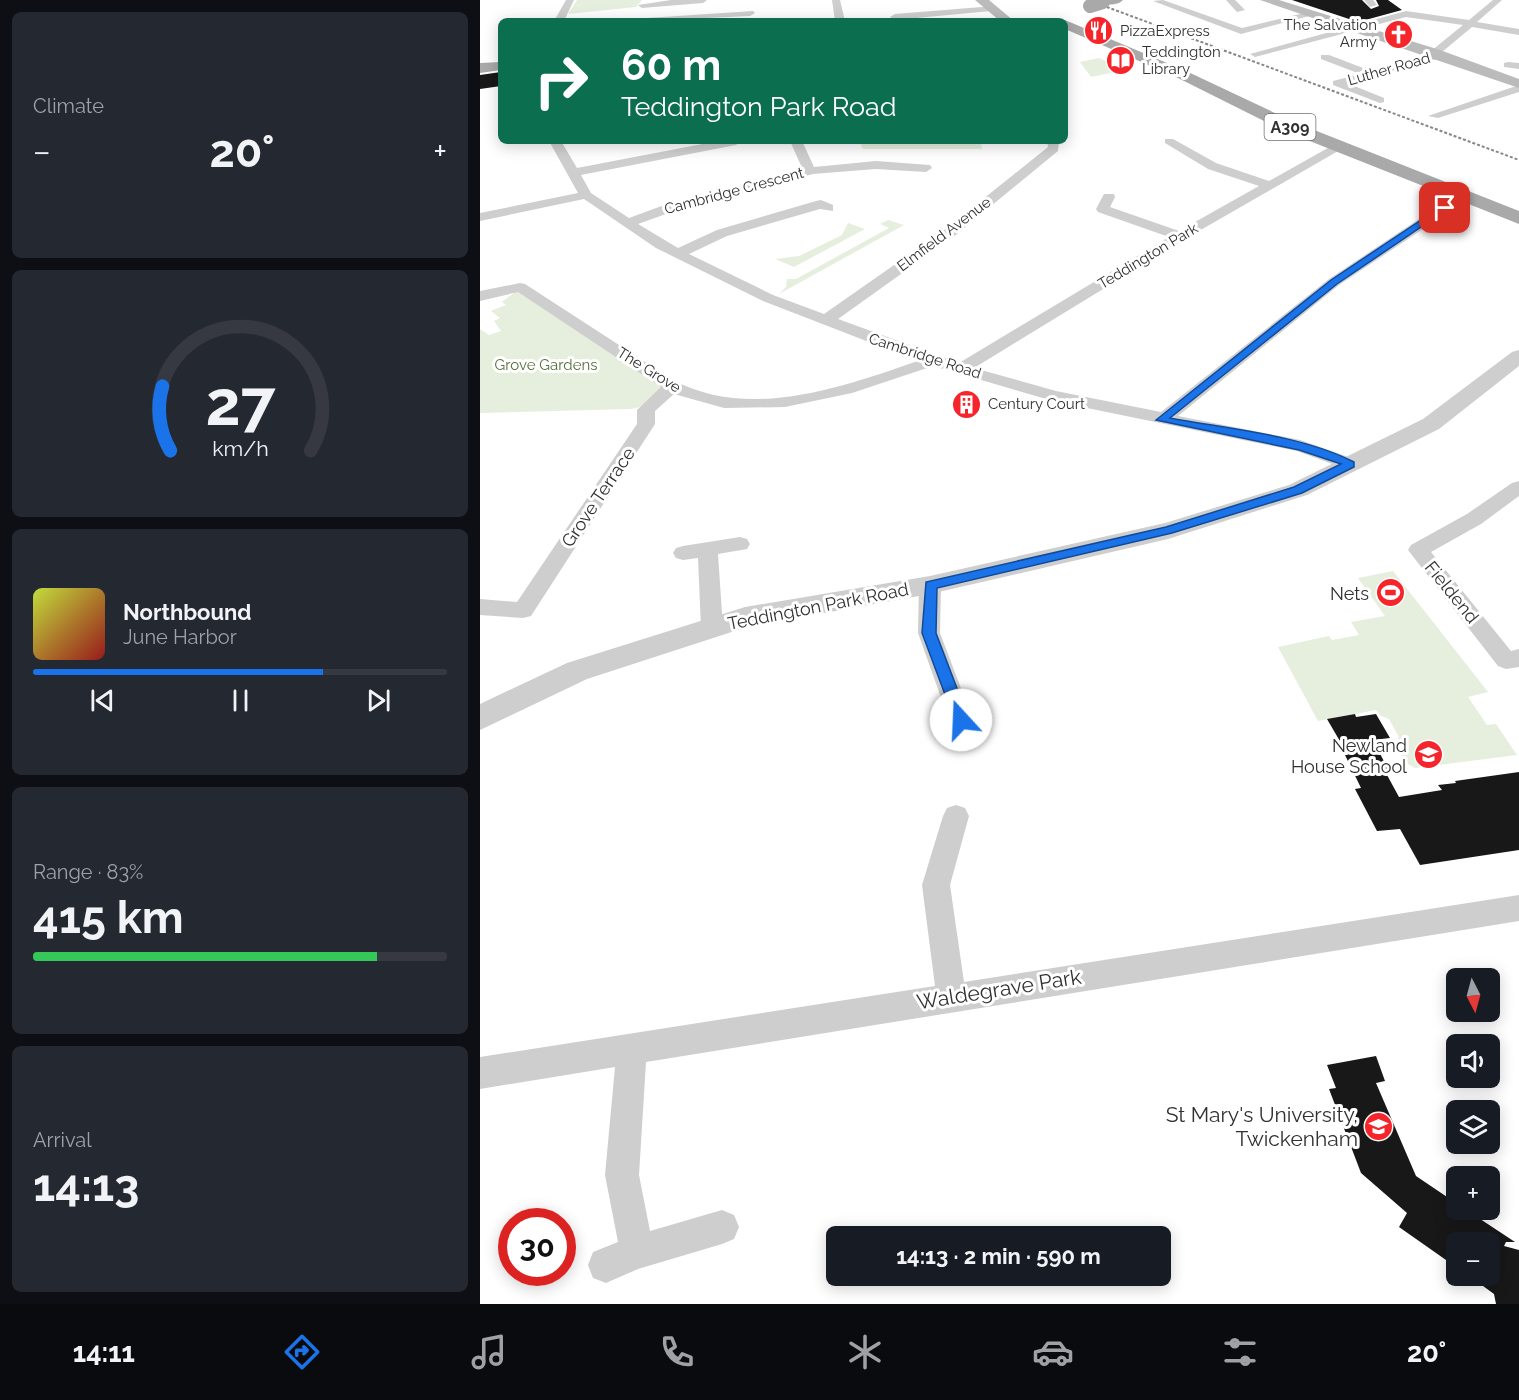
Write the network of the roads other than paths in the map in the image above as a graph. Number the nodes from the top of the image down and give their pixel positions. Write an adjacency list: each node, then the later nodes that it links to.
1 (570, 0): 18 (street)
2 (703, 0): 12 (street)
3 (750, 0): 16 (street)
4 (836, 0): 20 (street)
5 (1230, 0): 13 (street)
6 (1266, 0): 14 (main road)
7 (1484, 0): 10 (street)
8 (1107, 1): 15 (main road, bridge)
9 (1157, 1): 14 (street)
10 (1497, 1): 22 (street)
11 (986, 4): 17 (street); 21 (main road)
12 (642, 5)
13 (1240, 10)
14 (1311, 14): 23 (main road)
15 (1067, 16): 41 (main road, A309)
16 (750, 17): 19 (street)
17 (895, 17)
18 (561, 18)
19 (724, 18)
20 (839, 18)
21 (1004, 18)
22 (1471, 24): 23 (street); 24 (street); 26 (street)
23 (1354, 28): 25 (street); 26 (main road)
24 (1519, 32)
25 (1255, 54)
26 (1438, 54): 32 (street, Luther Road); 33 (main road)
27 (1325, 61): 32 (street)
28 (1508, 65): 30 (street)
29 (498, 66): 31 (main road)
30 (1519, 66)
31 (480, 68)
32 (1371, 74): 34 (street, Luther Road)
33 (1519, 86): 35 (street)
34 (1379, 97)
35 (1434, 116)
36 (1169, 141): 47 (street)
37 (557, 144): 45 (street, Cambridge Road)
38 (721, 144): 45 (street)
39 (797, 144): 44 (street, Cambridge Crescent)
40 (1053, 144): 58 (street, Elmfield Avenue)
41 (1339, 147): 47 (street, Teddington Park); 49 (main road, A309)
42 (898, 166): 43 (street); 44 (street); 46 (street)
43 (926, 168)
44 (810, 171): 54 (street, Cambridge Crescent)
45 (572, 173): 48 (street, Cambridge Road)
46 (883, 182)
47 (1270, 186): 55 (street, Teddington Park)
48 (586, 195): 52 (street); 54 (street, Cambridge Road)
49 (1463, 196): 53 (main road, A309); 63 (street)
50 (1109, 197): 55 (street)
51 (828, 208): 56 (street)
52 (480, 217)
53 (1519, 218)
54 (628, 223): 56 (street, Cambridge Road)
55 (1180, 236): 61 (street, Teddington Park)
56 (677, 254): 58 (street, Cambridge Road)
57 (480, 296): 62 (street, The Grove)
58 (825, 321): 60 (street, Cambridge Road)
59 (1519, 356): 64 (street, Teddington Park Road)
60 (933, 361): 61 (street, Cambridge Road); 62 (street, The Grove)
61 (961, 369): 63 (street, Cambridge Road)
62 (672, 387): 70 (street, Grove Terrace)
63 (1162, 420): 64 (street, Cambridge Road)
64 (1350, 464): 69 (street, Teddington Park Road)
65 (1519, 487): 72 (street, Fieldend)
66 (740, 544): 67 (street)
67 (708, 551): 68 (street); 71 (street)
68 (683, 554)
69 (930, 585): 71 (street, Teddington Park Road); 74 (street)
70 (480, 607)
71 (712, 628): 73 (street, Teddington Park Road)
72 (1519, 658)
73 (480, 718)
74 (961, 720)
75 (956, 816): 77 (street)
76 (1519, 908): 77 (street, Waldegrave Park)
77 (951, 997): 78 (street, Waldegrave Park)
78 (632, 1049): 79 (street, Waldegrave Park); 81 (street)
79 (480, 1073)
80 (722, 1227): 81 (street)
81 (637, 1252): 82 (street)
82 (606, 1265)

